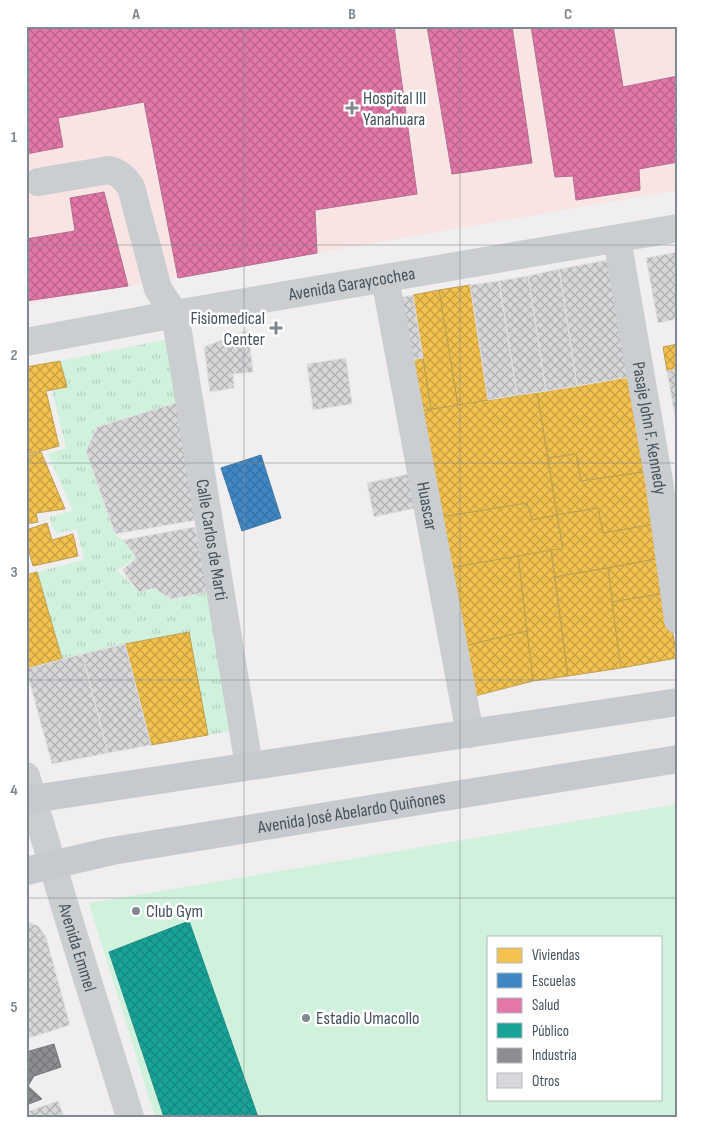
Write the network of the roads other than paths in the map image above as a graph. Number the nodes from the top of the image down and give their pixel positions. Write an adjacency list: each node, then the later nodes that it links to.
1 (38, 182): 5 (street)
2 (678, 228): 3 (street, Avenida Garaycochea)
3 (617, 239): 4 (street, Avenida Garaycochea); 7 (street, Pasaje John F. Kennedy)
4 (384, 279): 5 (street, Avenida Garaycochea); 10 (street, Huascar)
5 (175, 314): 6 (street, Avenida Garaycochea); 12 (street, Calle Carlos de Marti)
6 (26, 342)
7 (668, 479): 8 (street, Pasaje John F. Kennedy)
8 (678, 620)
9 (678, 702): 10 (main road)
10 (470, 734): 12 (main road)
11 (678, 759): 14 (main road, Avenida José Abelardo Quiñones)
12 (249, 766): 13 (main road)
13 (29, 792): 14 (street, Avenida Emmel)
14 (54, 866): 15 (main road, Avenida José Abelardo Quiñones); 16 (street, Avenida Emmel)
15 (26, 871)
16 (130, 1117)

